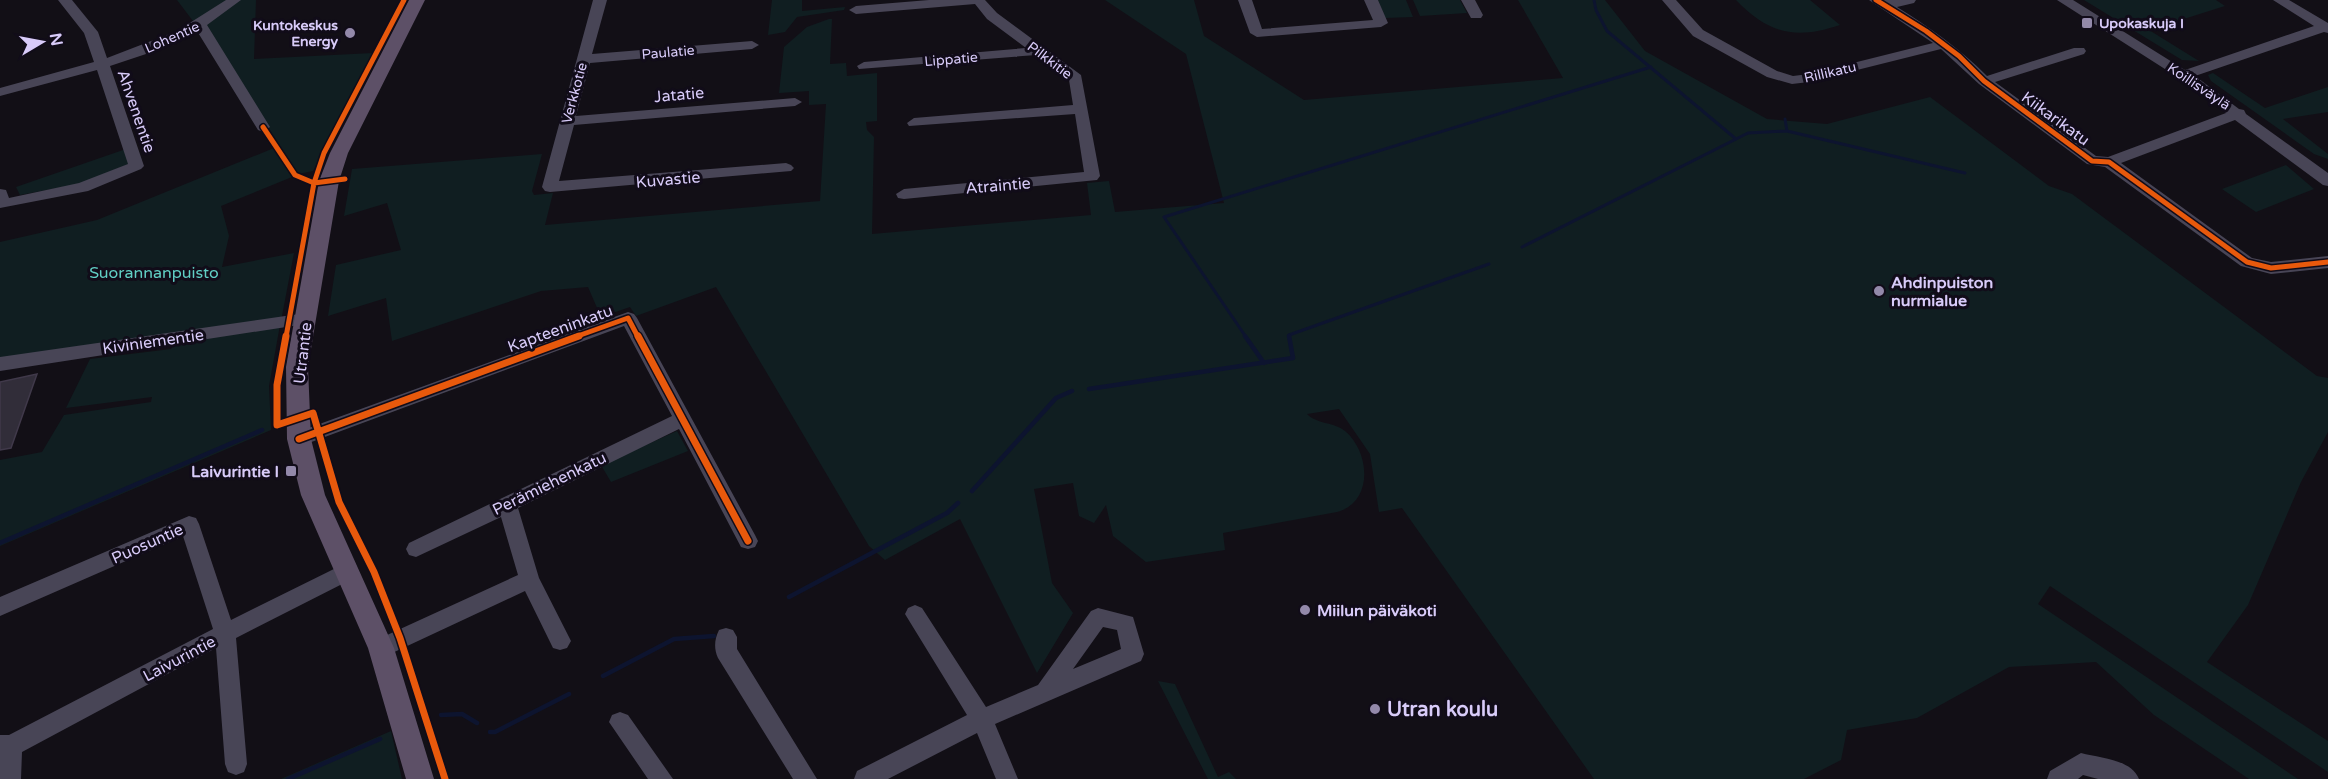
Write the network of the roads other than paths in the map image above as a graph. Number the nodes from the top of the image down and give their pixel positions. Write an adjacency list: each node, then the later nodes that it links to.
1 (65, 0): 23 (street)
2 (234, 0): 16 (street, Lohentie)
3 (417, 0): 43 (main road, Utrantie)
4 (600, 0): 22 (street, Verkkotie)
5 (978, 0): 14 (street); 20 (street, Pilkkitie)
6 (1245, 0): 7 (street)
7 (1371, 0)
8 (1468, 0): 15 (street)
9 (1669, 0): 18 (street, Rillikatu)
10 (1909, 0): 13 (street)
11 (2064, 0): 25 (street, Koillisväylä)
12 (2280, 0): 17 (street)
13 (1880, 3): 18 (street, Kiikarikatu)
14 (856, 10)
15 (1476, 15)
16 (200, 25): 23 (street, Lohentie); 33 (street)
17 (2327, 28): 25 (street)
18 (1943, 44): 26 (street, Kiikarikatu)
19 (752, 45): 22 (street, Paulatie)
20 (1038, 51): 24 (street, Lippatie); 29 (street, Pilkkitie)
21 (2079, 51): 26 (street)
22 (583, 59): 31 (street, Verkkotie)
23 (102, 63): 27 (street, Lohentie); 40 (street, Ahvenentie)
24 (864, 66)
25 (2184, 75): 30 (street, Koillisväylä)
26 (1984, 81): 34 (street, Kiikarikatu)
27 (0, 92)
28 (795, 102): 31 (street, Jatatie)
29 (1080, 109): 32 (street); 37 (street, Pilkkitie)
30 (2239, 113): 34 (street); 36 (street, Koillisväylä)
31 (566, 121): 39 (street, Verkkotie)
32 (914, 123)
33 (263, 127)
34 (2109, 162): 42 (street, Kiikarikatu)
35 (786, 168): 39 (street, Kuvastie)
36 (2321, 168): 38 (street, Koillisväylä)
37 (1092, 176): 41 (street, Atraintie)
38 (2328, 181)
39 (550, 187)
40 (0, 194)
41 (904, 194)
42 (2328, 261)
43 (306, 319): 44 (street, Kiviniementie); 46 (main road, Utrantie)
44 (0, 364)
45 (683, 419): 46 (street, Kapteeninkatu); 47 (street, Perämiehenkatu); 48 (street, Kapteeninkatu)
46 (299, 440): 50 (main road, Utrantie)
47 (507, 502): 49 (street, Perämiehenkatu); 51 (street)
48 (748, 541)
49 (416, 549)
50 (347, 572): 54 (street, Laivurintie); 57 (main road, Utrantie)
51 (529, 579): 56 (street); 57 (street)
52 (0, 607): 54 (street, Puosuntie)
53 (915, 614): 59 (street)
54 (225, 633): 61 (street, Laivurintie); 62 (street)
55 (726, 637): 66 (street)
56 (560, 641)
57 (381, 648): 64 (main road, Utrantie)
58 (1046, 691): 59 (street)
59 (982, 719): 67 (street); 68 (street)
60 (620, 722): 65 (street)
61 (6, 746): 63 (street)
62 (236, 764)
63 (10, 779)
64 (420, 779)
65 (662, 779)
66 (806, 779)
67 (865, 779)
68 (1007, 779)
69 (2058, 779): 70 (street)
70 (2128, 779)

